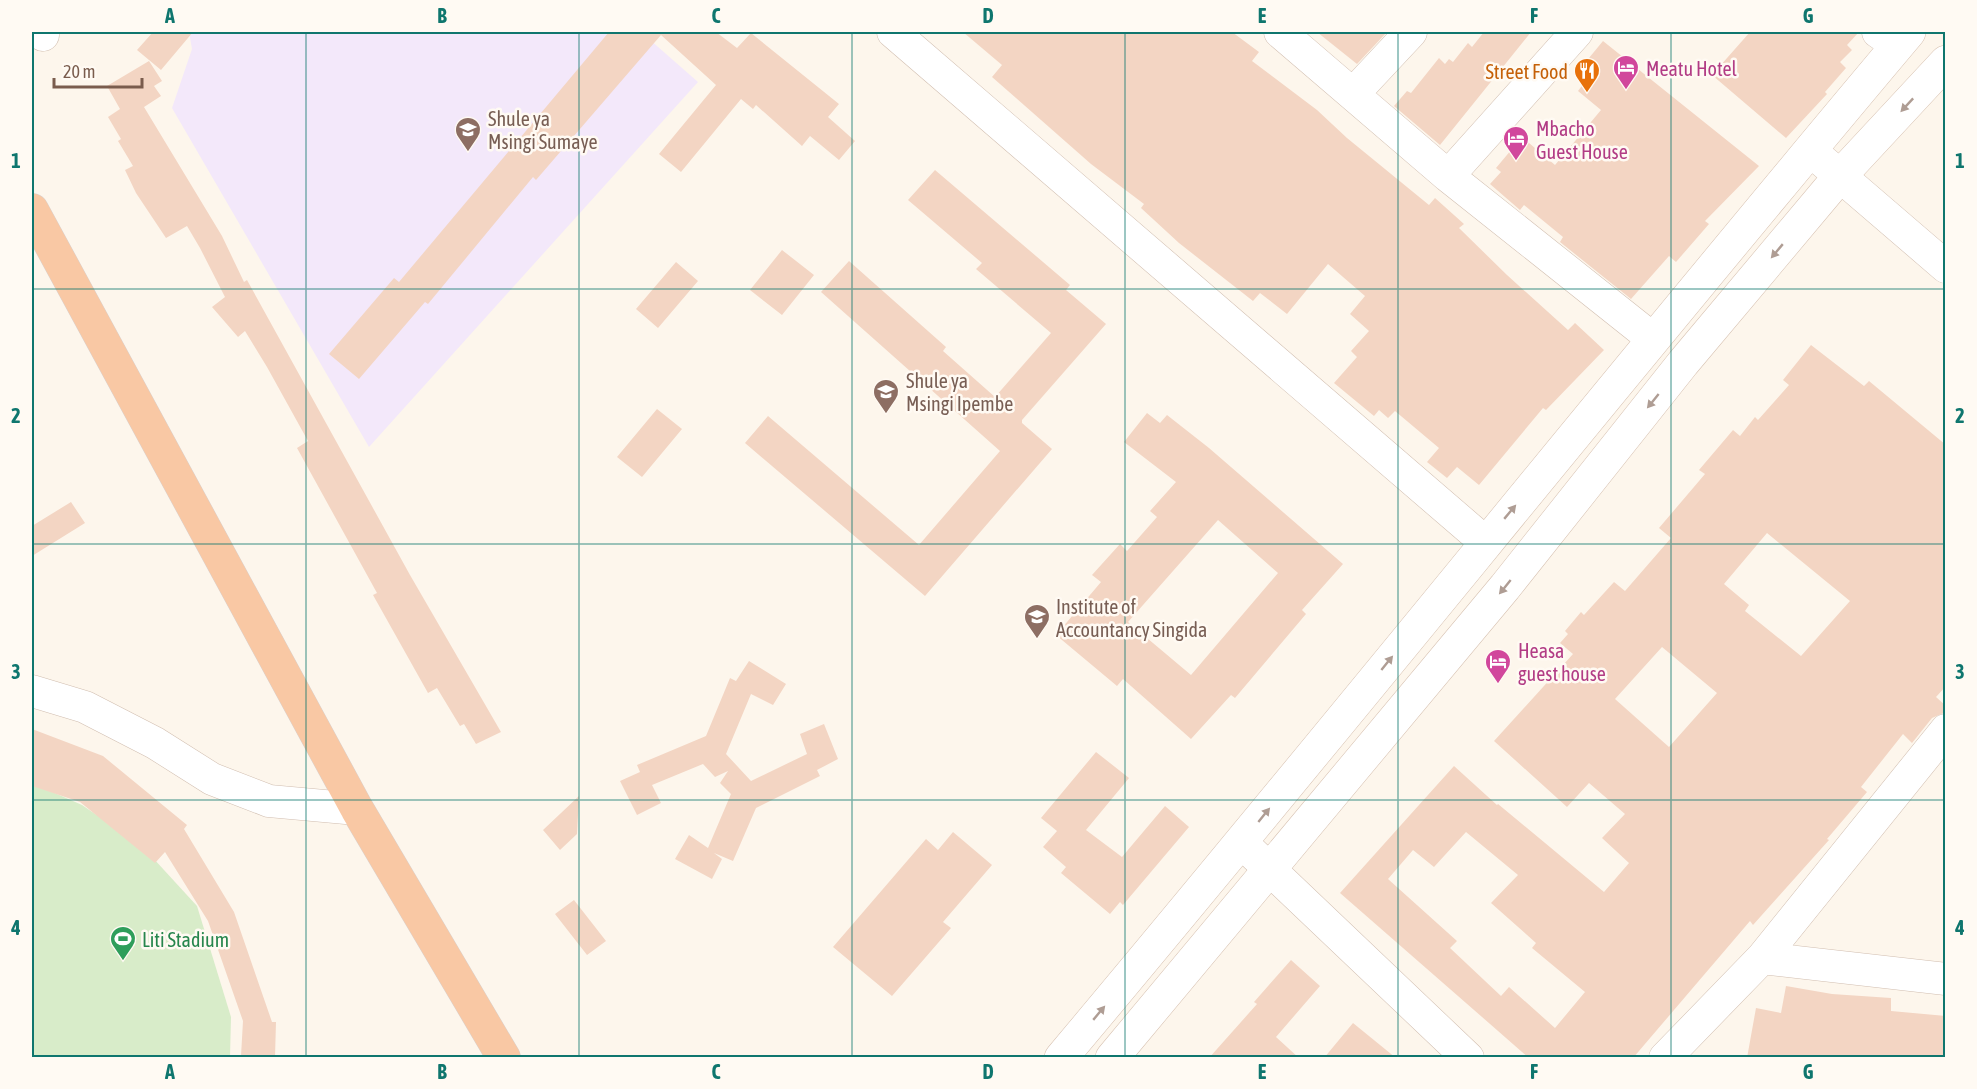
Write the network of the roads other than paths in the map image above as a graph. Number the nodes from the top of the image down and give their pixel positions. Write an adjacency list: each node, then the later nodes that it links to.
1 (893, 32): 14 (street)
2 (1280, 32): 7 (street)
3 (1411, 32): 7 (street)
4 (1577, 32): 9 (street)
5 (1895, 36): 8 (main road)
6 (1946, 62): 10 (main road, one-way to 10)
7 (1353, 94): 9 (street)
8 (1811, 151): 10 (street); 13 (main road)
9 (1448, 176): 13 (street)
10 (1840, 176): 12 (street); 19 (main road, one-way to 19)
11 (32, 210): 17 (highway)
12 (1946, 267)
13 (1653, 339): 14 (main road, one-way to 13)
14 (1485, 542): 18 (main road, one-way to 14)
15 (32, 691): 17 (street)
16 (1946, 730): 20 (street)
17 (357, 809): 23 (highway)
18 (1242, 843): 19 (street); 24 (main road, one-way to 18)
19 (1268, 869): 22 (street); 25 (main road)
20 (1762, 958): 21 (street); 26 (street)
21 (1946, 979)
22 (1455, 1053)
23 (504, 1058)
24 (1061, 1058)
25 (1112, 1058)
26 (1665, 1058)

